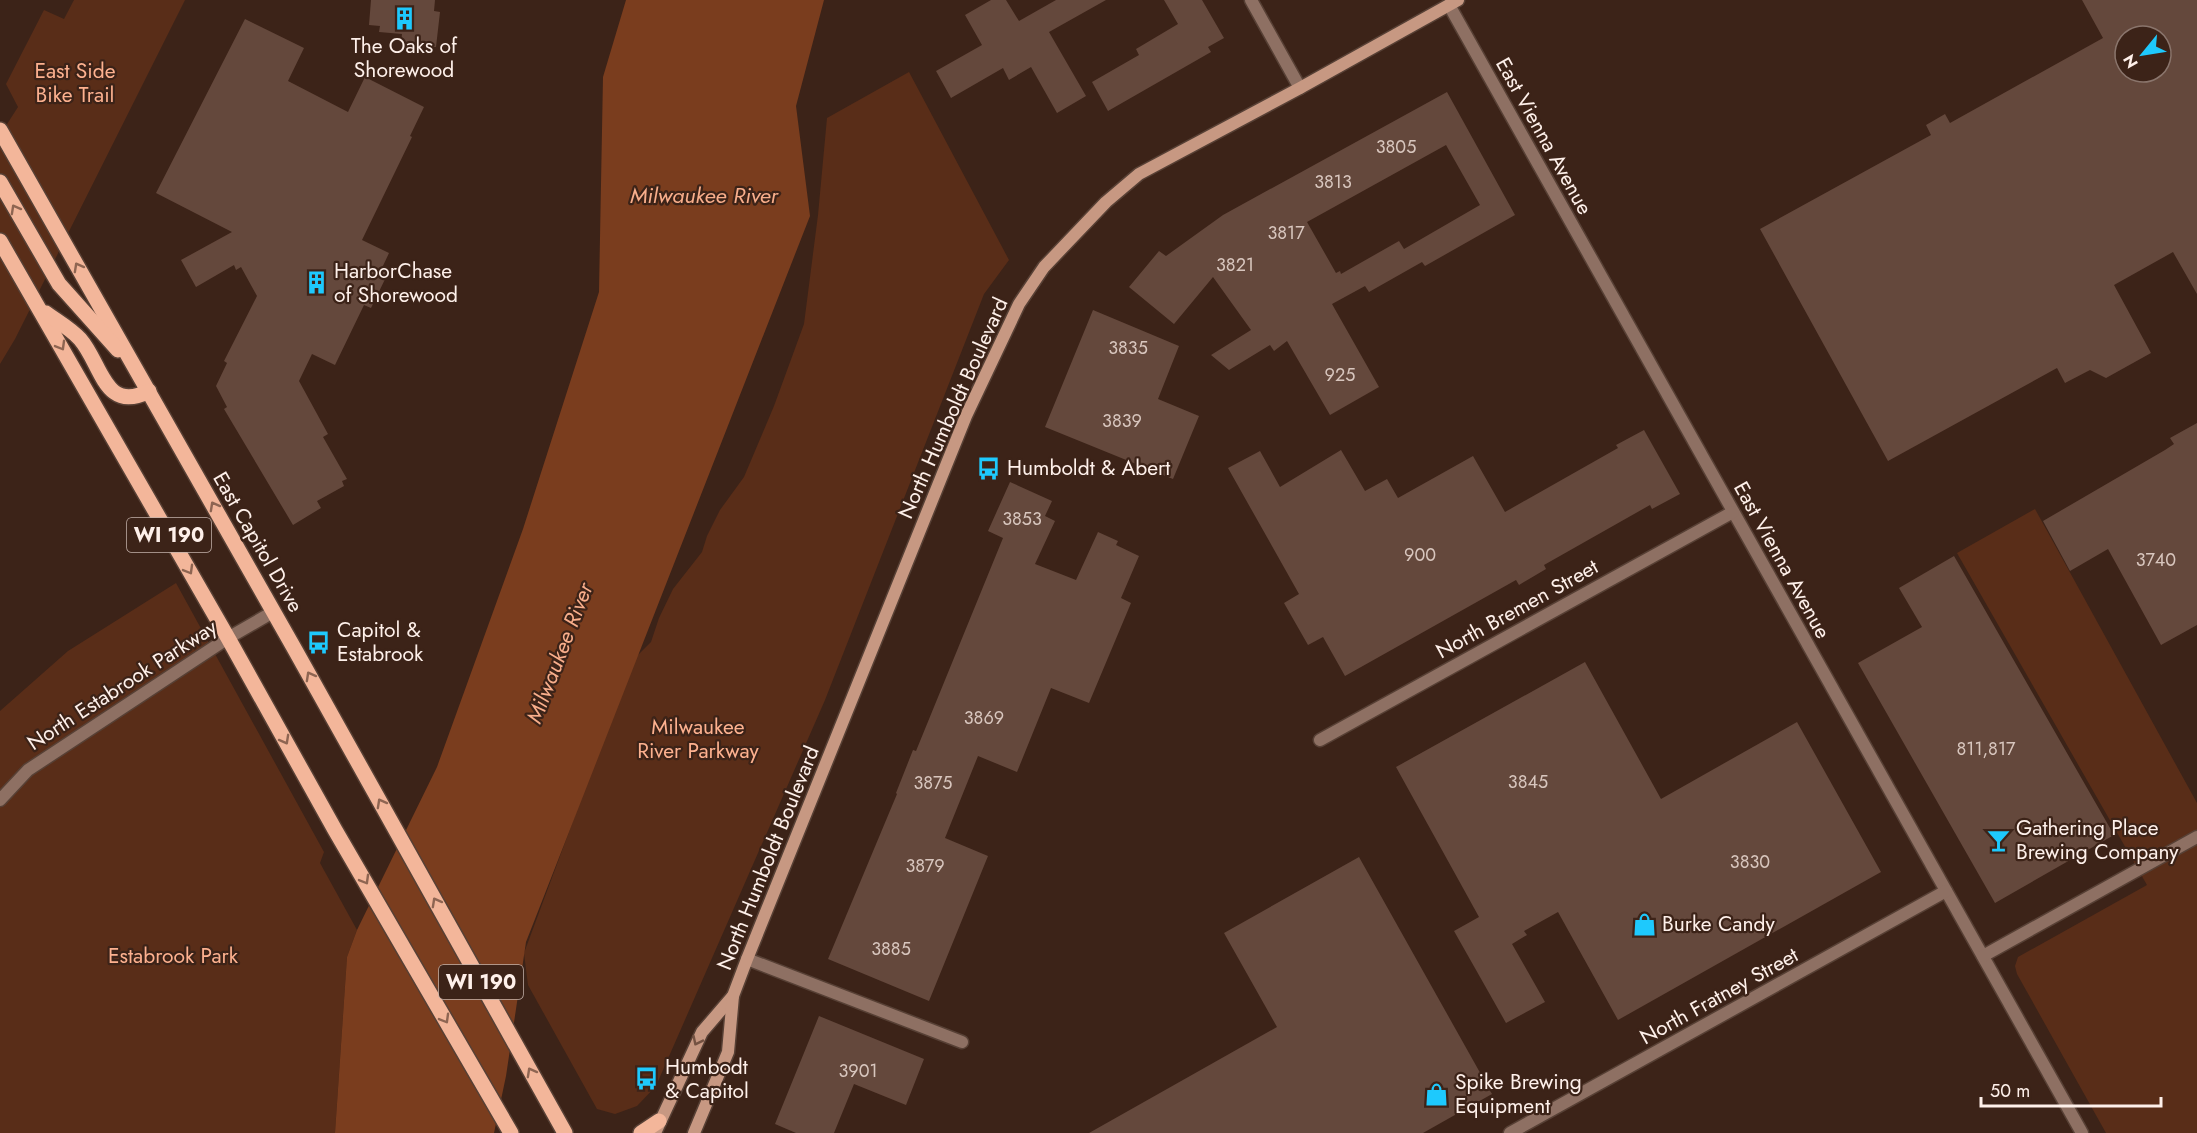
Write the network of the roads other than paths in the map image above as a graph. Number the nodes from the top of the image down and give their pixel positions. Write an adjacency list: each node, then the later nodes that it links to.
1 (1251, 0): 3 (street)
2 (1453, 2): 3 (main road, North Humboldt Boulevard); 10 (street, East Vienna Avenue)
3 (1300, 88): 18 (main road, North Humboldt Boulevard)
4 (0, 130): 8 (main road, East Capitol Drive / WI 190, one-way to 4)
5 (0, 182): 8 (main road, one-way to 5)
6 (0, 240): 7 (main road, WI 190)
7 (39, 308): 9 (main road); 12 (main road, WI 190, one-way to 12)
8 (138, 372): 9 (main road, East Capitol Drive / WI 190)
9 (149, 391): 11 (main road, East Capitol Drive / WI 190, one-way to 9)
10 (1733, 512): 13 (street, North Bremen Street); 16 (street, East Vienna Avenue)
11 (273, 612): 12 (street, North Estabrook Parkway); 22 (main road, East Capitol Drive / WI 190, one-way to 11)
12 (228, 638): 14 (street, North Estabrook Parkway); 23 (main road, WI 190, one-way to 23)
13 (1320, 740)
14 (0, 800)
15 (2197, 837): 17 (street)
16 (1946, 891): 17 (street, East Vienna Avenue); 27 (street, North Fratney Street)
17 (1983, 956): 28 (street, East Vienna Avenue)
18 (747, 959): 19 (main road, North Humboldt Boulevard); 20 (street)
19 (733, 996): 21 (main road, North Humboldt Boulevard, one-way to 21); 26 (main road, North Humboldt Boulevard)
20 (962, 1042)
21 (657, 1127): 25 (main road)
22 (563, 1128): 24 (main road)
23 (511, 1133)
24 (575, 1133)
25 (641, 1133)
26 (694, 1133)
27 (1510, 1133)
28 (2082, 1133)

